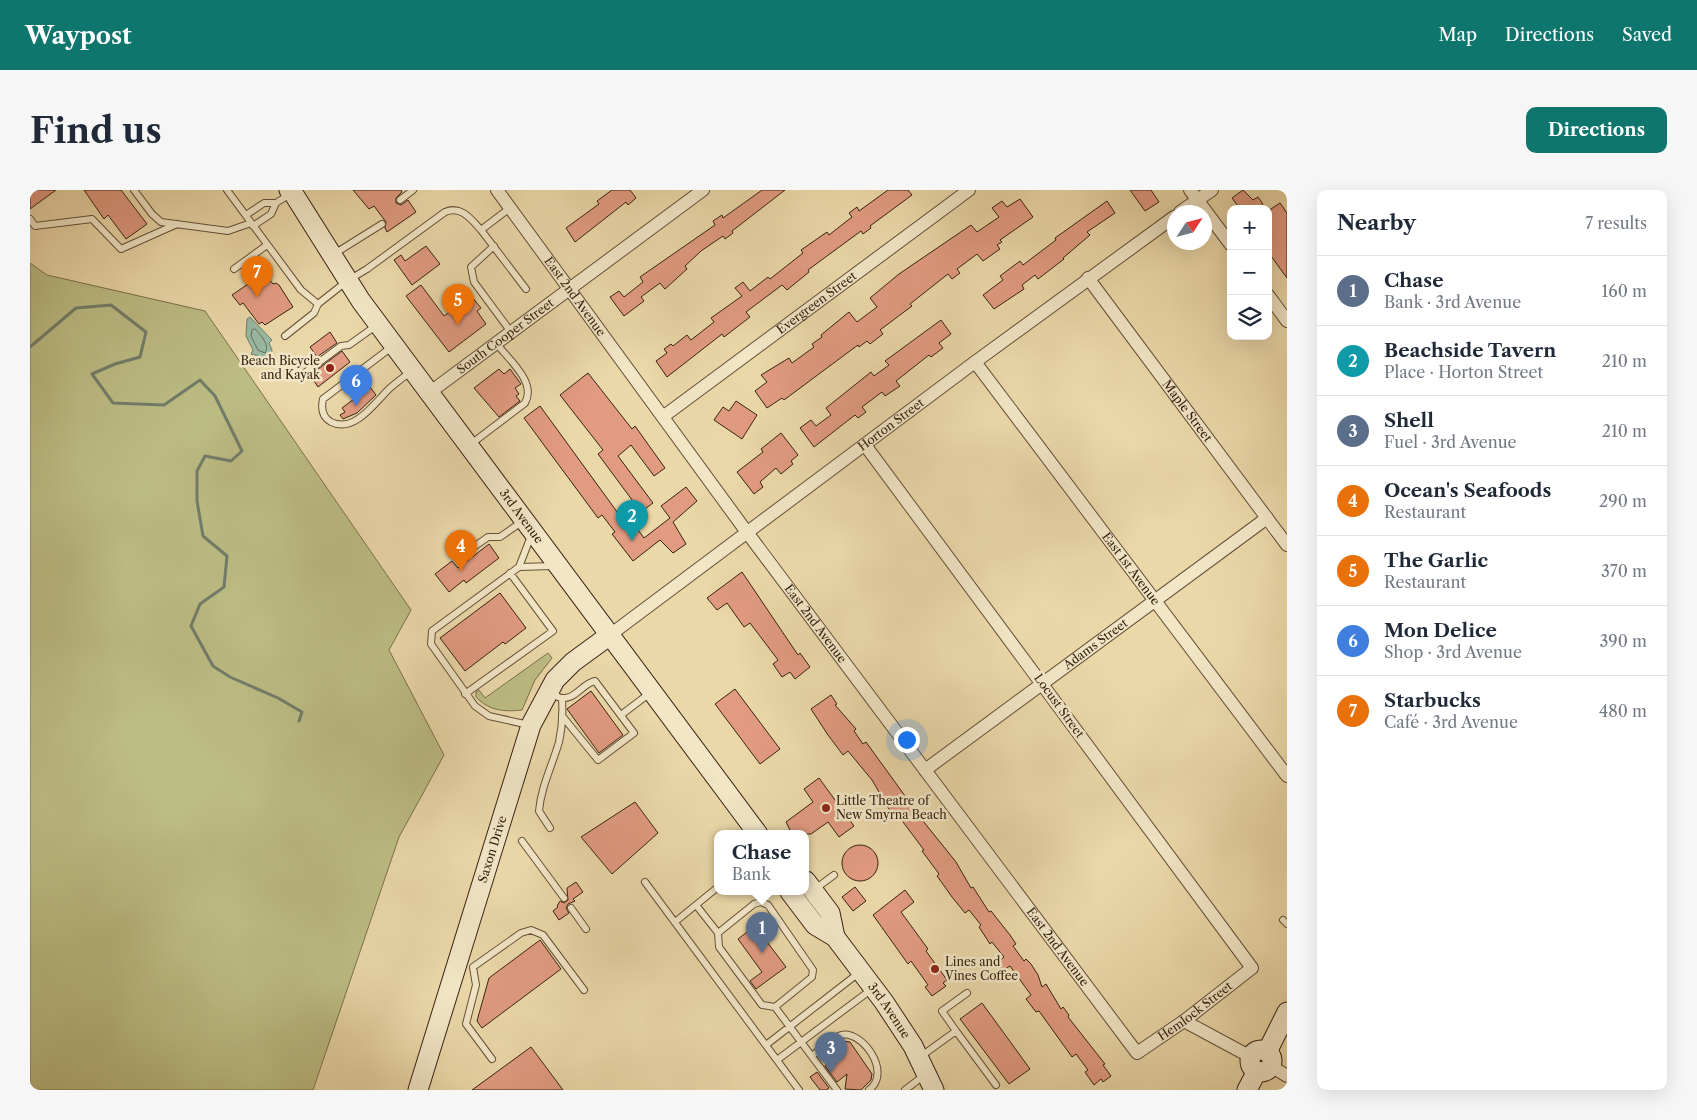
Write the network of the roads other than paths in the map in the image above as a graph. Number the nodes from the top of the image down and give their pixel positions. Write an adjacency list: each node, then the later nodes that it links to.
1 (134, 190): 16 (lane)
2 (227, 190): 13 (lane)
3 (413, 190): 10 (lane)
4 (497, 190): 12 (street, East 2nd Avenue)
5 (703, 190): 27 (street, South Cooper Street)
6 (969, 190): 41 (street, Evergreen Street)
7 (1212, 190): 9 (street)
8 (288, 194): 13 (lane); 17 (lane); 23 (main road, 3rd Avenue)
9 (1194, 195): 11 (street); 20 (street)
10 (400, 200)
11 (1186, 205)
12 (510, 208): 19 (lane); 27 (street, East 2nd Avenue)
13 (246, 216): 17 (lane)
14 (30, 219): 16 (lane)
15 (1167, 222): 25 (street, Horton Street)
16 (177, 224): 17 (lane)
17 (252, 224): 21 (lane)
18 (382, 224): 23 (lane)
19 (481, 230): 22 (lane); 26 (lane)
20 (1227, 240)
21 (267, 244): 24 (lane); 30 (lane)
22 (494, 246): 28 (lane); 33 (lane)
23 (331, 256): 26 (main road, 3rd Avenue)
24 (234, 270)
25 (1088, 278): 37 (street, Horton Street); 44 (street, Maple Street)
26 (347, 280): 30 (lane); 32 (main road, 3rd Avenue)
27 (570, 288): 33 (street, South Cooper Street); 41 (street, East 2nd Avenue)
28 (526, 289)
29 (1272, 301): 31 (street)
30 (318, 304): 34 (lane)
31 (1287, 321)
32 (378, 324): 36 (main road, 3rd Avenue); 39 (lane)
33 (511, 332): 35 (street, South Cooper Street)
34 (285, 336)
35 (496, 343): 40 (street, South Cooper Street); 43 (lane)
36 (394, 345): 38 (main road, 3rd Avenue); 38 (lane)
37 (975, 362): 42 (street, Horton Street); 52 (street, East 1st Avenue)
38 (412, 370): 40 (main road, 3rd Avenue)
39 (302, 375)
40 (429, 393): 43 (main road, 3rd Avenue)
41 (664, 416): 46 (street, East 2nd Avenue)
42 (865, 445): 46 (street, Horton Street); 54 (street, Locust Street)
43 (468, 446): 45 (main road, 3rd Avenue)
44 (1267, 518): 47 (street, Maple Street); 52 (street, Adams Street)
45 (528, 526): 48 (lane); 49 (main road, 3rd Avenue); 50 (lane)
46 (746, 531): 53 (street, Horton Street); 61 (street, East 2nd Avenue)
47 (1287, 545)
48 (458, 558)
49 (558, 566): 50 (lane); 53 (main road, 3rd Avenue)
50 (519, 567): 51 (lane)
51 (510, 573): 57 (lane); 57 (lane)
52 (1157, 601): 54 (street, Adams Street); 62 (street, East 1st Avenue)
53 (610, 635): 55 (main road, 3rd Avenue); 56 (main road, Saxon Drive)
54 (1044, 685): 61 (street, Adams Street); 78 (street, Locust Street)
55 (652, 692): 58 (lane); 64 (main road, 3rd Avenue)
56 (556, 693): 58 (lane); 59 (lane); 60 (main road, Saxon Drive)
57 (465, 694): 60 (lane)
58 (621, 715): 59 (lane)
59 (563, 717): 63 (lane)
60 (531, 725): 98 (main road, Saxon Drive)
61 (925, 770): 90 (street, East 2nd Avenue)
62 (1287, 776)
63 (550, 828)
64 (755, 830)
65 (522, 841): 71 (lane)
66 (834, 875): 68 (lane)
67 (646, 882): 74 (lane)
68 (809, 886): 77 (main road, 3rd Avenue)
69 (714, 890): 72 (lane)
70 (792, 895): 77 (main road, 3rd Avenue)
71 (564, 898)
72 (696, 905): 74 (lane); 76 (lane)
73 (571, 908): 75 (lane)
74 (675, 922): 89 (lane)
75 (586, 929)
76 (718, 933): 83 (lane); 83 (lane)
77 (835, 937): 79 (main road, 3rd Avenue)
78 (1252, 968): 85 (street, Hemlock Street)
79 (861, 972): 80 (main road, 3rd Avenue); 86 (lane)
80 (874, 988): 88 (lane); 95 (main road, 3rd Avenue)
81 (584, 990): 92 (lane)
82 (967, 993): 87 (lane)
83 (775, 1007): 86 (lane)
84 (1287, 1012): 94 (main road)
85 (1184, 1021): 90 (street, Hemlock Street); 94 (street)
86 (790, 1026): 88 (lane); 89 (lane)
87 (956, 1031): 95 (lane); 97 (lane)
88 (802, 1042): 91 (lane); 93 (lane)
89 (766, 1045): 93 (lane)
90 (1137, 1053)
91 (812, 1056): 100 (lane); 101 (lane)
92 (492, 1059)
93 (777, 1060): 99 (lane)
94 (1261, 1062): 96 (street); 103 (main road)
95 (926, 1074): 102 (lane)
96 (1287, 1076)
97 (996, 1085)
98 (418, 1090)
99 (799, 1090)
100 (837, 1090)
101 (869, 1090)
102 (904, 1090)
103 (1247, 1090)

